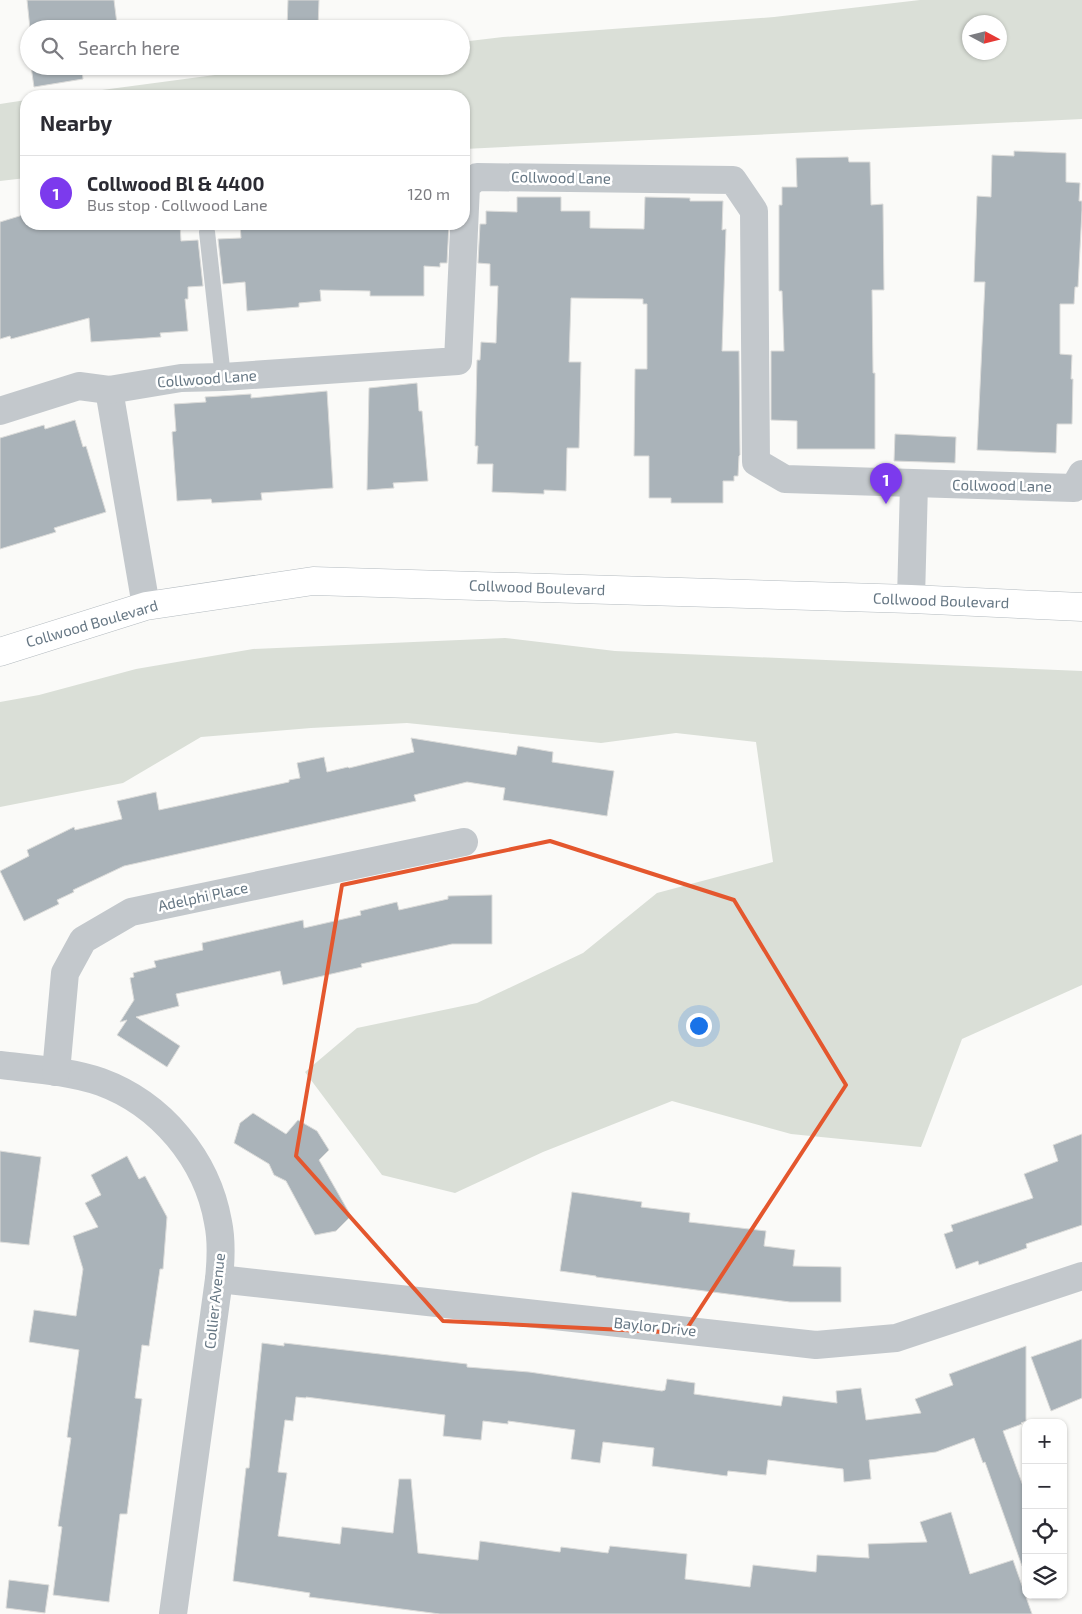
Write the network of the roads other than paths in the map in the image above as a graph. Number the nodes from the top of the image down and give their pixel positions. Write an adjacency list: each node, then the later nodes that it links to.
1 (470, 183): 8 (street, Collwood Lane)
2 (464, 230): 4 (street, Collwood Lane)
3 (207, 232): 4 (lane)
4 (223, 377): 5 (street, Collwood Lane)
5 (109, 390): 6 (street, Collwood Lane); 10 (street)
6 (0, 411)
7 (1082, 474): 8 (street, Collwood Lane)
8 (914, 484): 9 (street)
9 (911, 599): 10 (main road, Collwood Boulevard); 11 (main road, Collwood Boulevard)
10 (146, 606): 12 (main road, Collwood Boulevard)
11 (1082, 607)
12 (0, 652)
13 (464, 842): 15 (street, Adelphi Place)
14 (0, 1065): 15 (street, Collier Avenue)
15 (56, 1072): 17 (street, Collier Avenue)
16 (1082, 1276): 17 (street, Baylor Drive)
17 (219, 1279): 18 (street, Collier Avenue)
18 (172, 1614)

